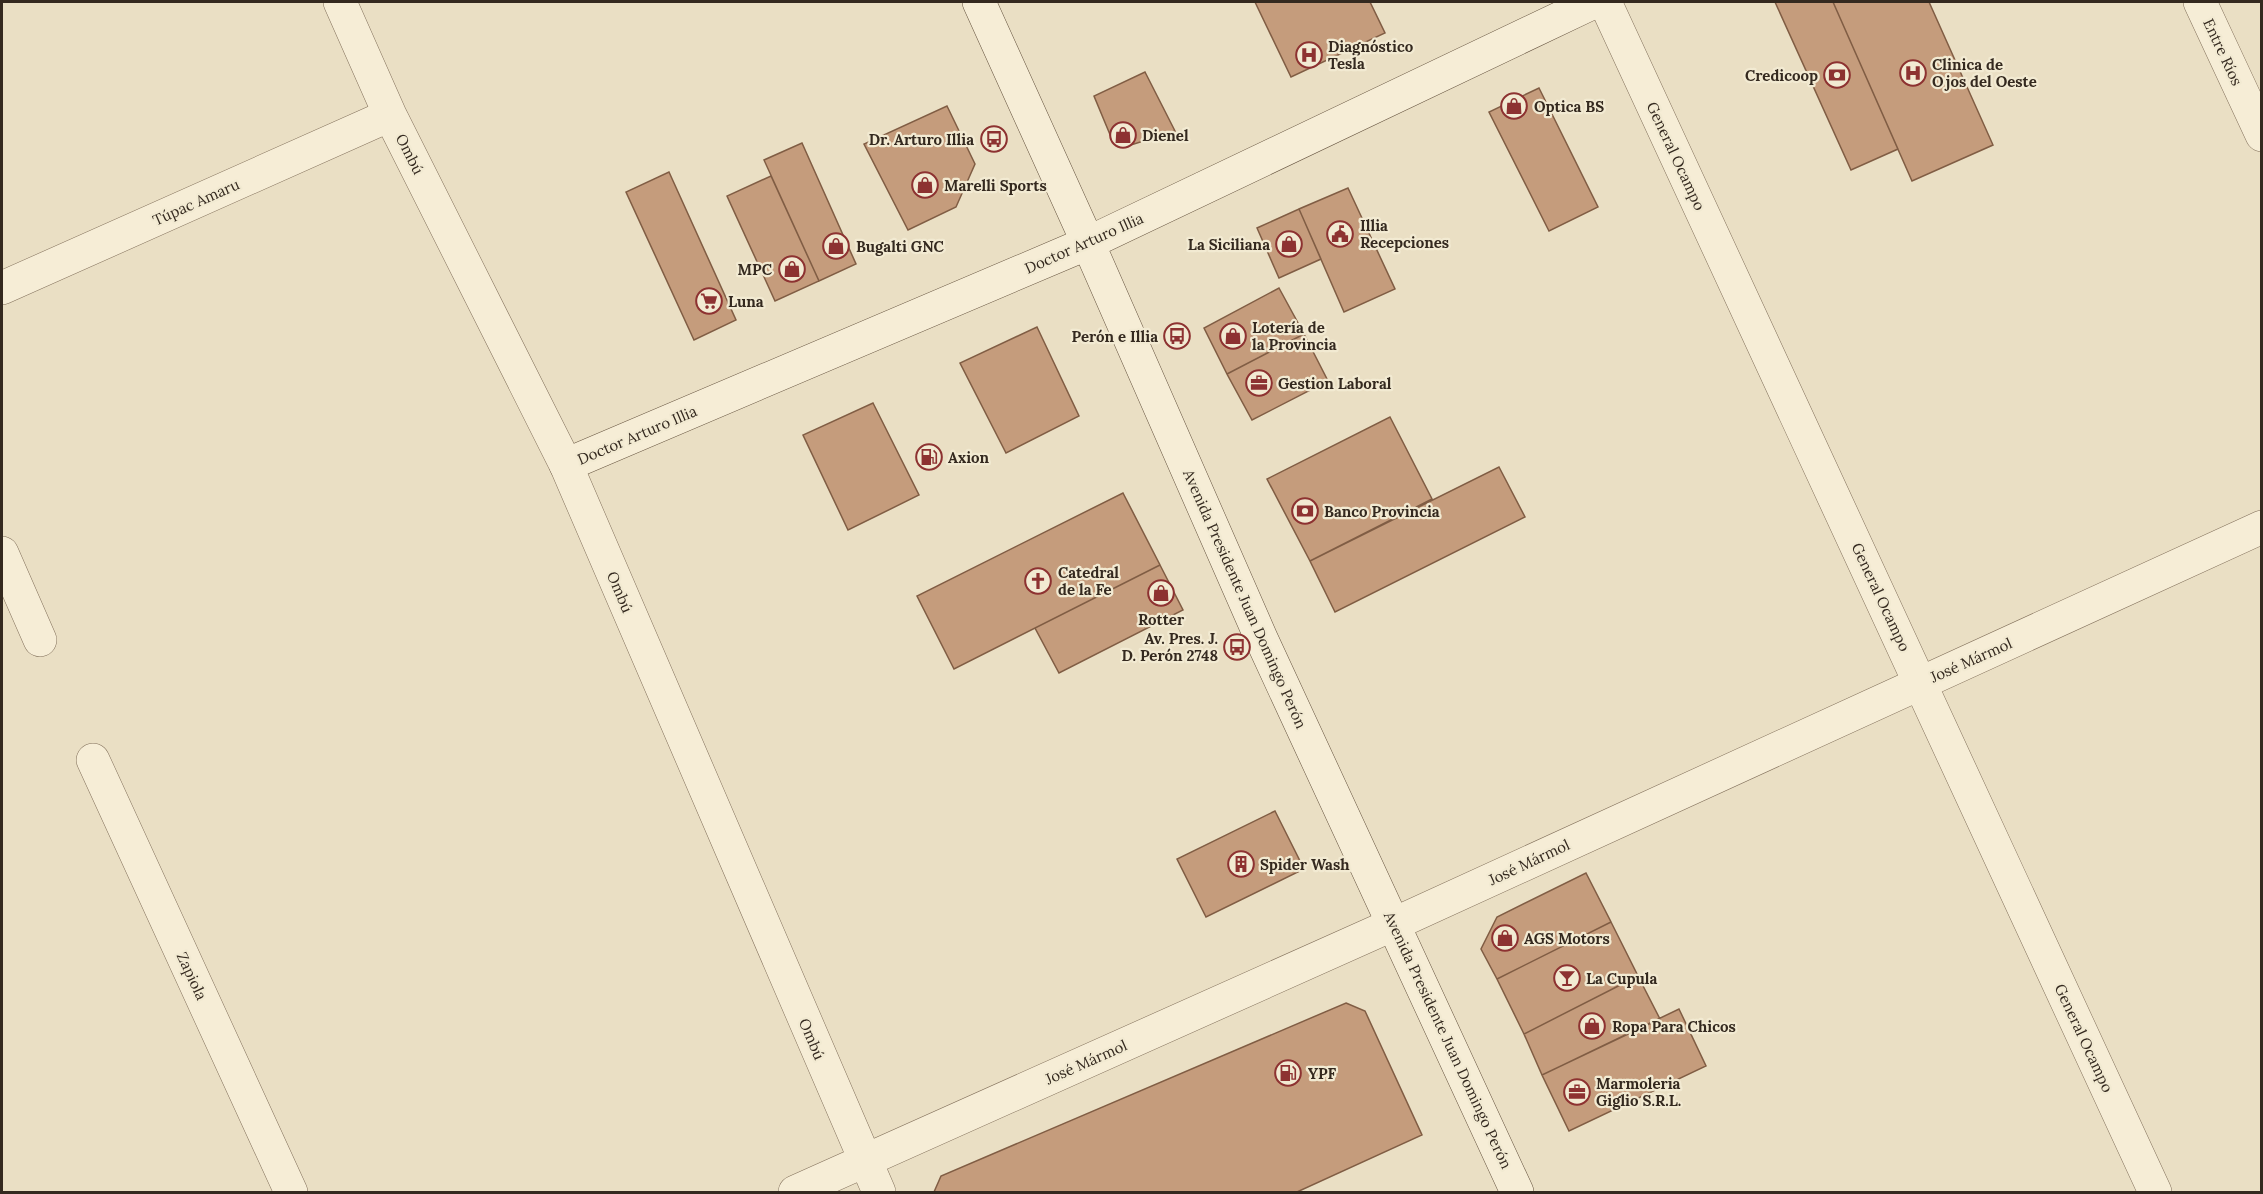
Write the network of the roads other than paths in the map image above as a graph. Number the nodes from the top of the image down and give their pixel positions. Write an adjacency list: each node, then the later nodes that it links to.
1 (340, 2): 6 (street, Ombú)
2 (979, 2): 8 (street, Avenida Presidente Juan Domingo Perón)
3 (1594, 2): 8 (street, Doctor Arturo Illia)
4 (1605, 2): 14 (street, General Ocampo)
5 (2200, 2): 7 (street, Entre Ríos)
6 (390, 115): 9 (street, Túpac Amaru); 10 (street, Ombú)
7 (2262, 135)
8 (1088, 243): 10 (street, Doctor Arturo Illia); 16 (street, Avenida Presidente Juan Domingo Perón)
9 (2, 288)
10 (566, 465): 17 (street, Ombú)
11 (2262, 527): 14 (street, José Mármol)
12 (2, 553): 13 (street)
13 (40, 640)
14 (1921, 682): 16 (street, José Mármol); 22 (street, General Ocampo)
15 (93, 760): 18 (street, Zapiola)
16 (1394, 924): 17 (street, José Mármol); 21 (street, Avenida Presidente Juan Domingo Perón)
17 (864, 1160): 19 (street, José Mármol); 20 (street, Ombú)
18 (291, 1192)
19 (795, 1192)
20 (879, 1192)
21 (1518, 1192)
22 (2155, 1192)

